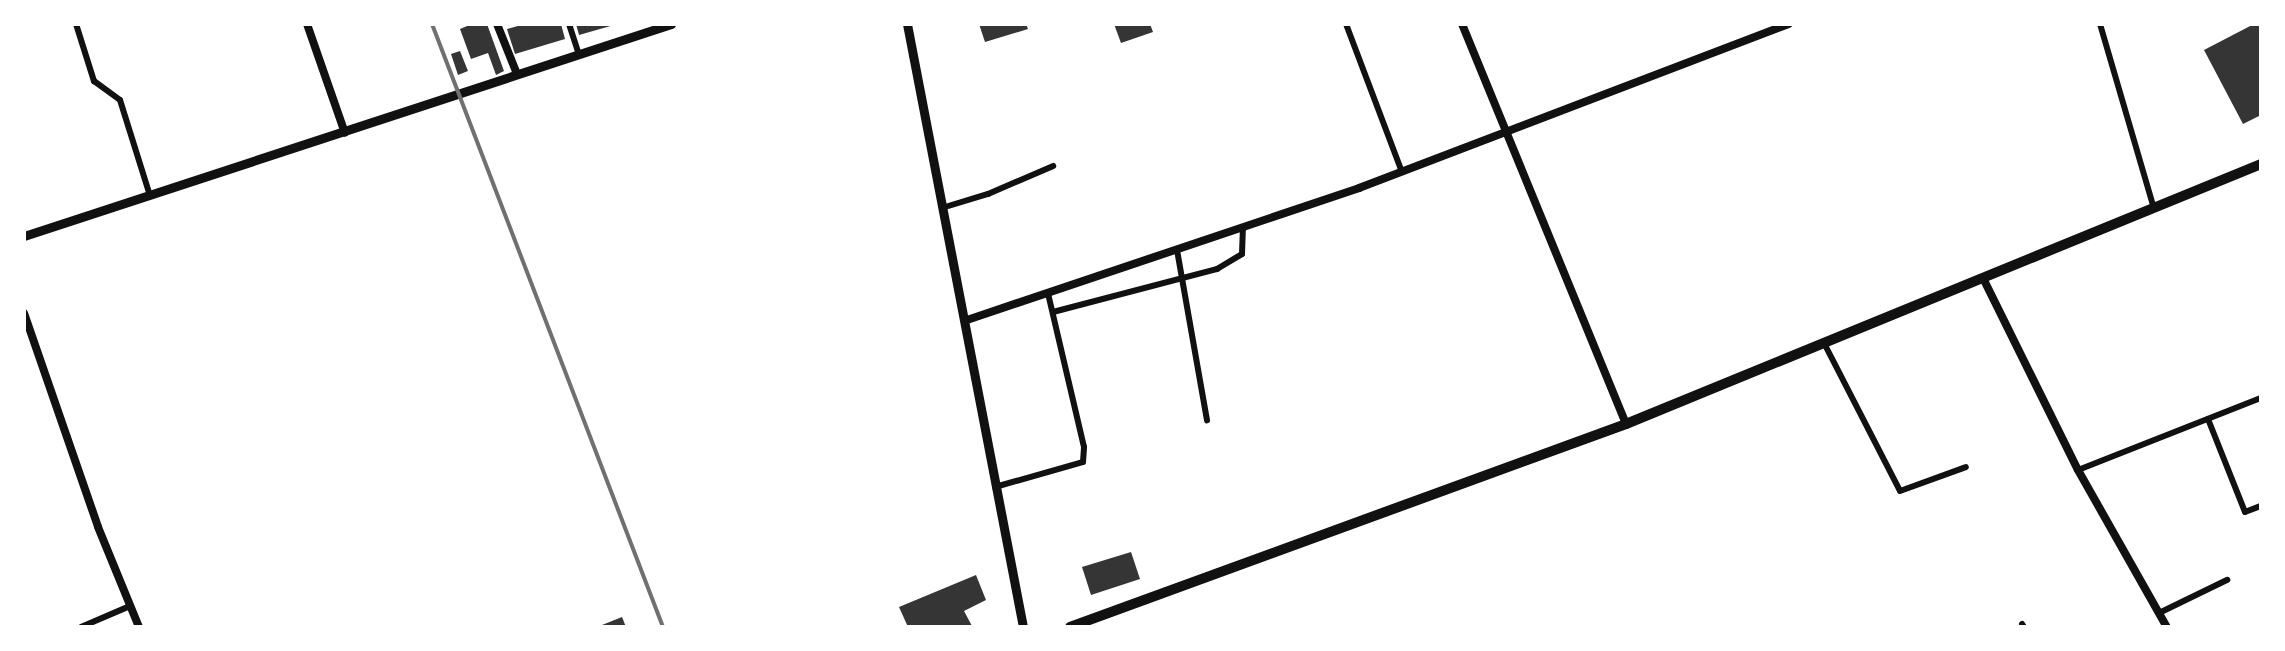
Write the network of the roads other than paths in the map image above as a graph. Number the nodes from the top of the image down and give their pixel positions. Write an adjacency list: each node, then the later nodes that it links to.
1 (76, 24): 18 (street)
2 (307, 24): 13 (street)
3 (497, 24): 12 (street)
4 (569, 24): 11 (street)
5 (671, 24): 11 (main road)
6 (907, 24): 19 (main road)
7 (1346, 24): 17 (street)
8 (1462, 24): 14 (street)
9 (1789, 24): 14 (street)
10 (2100, 24): 20 (street)
11 (579, 54): 12 (main road)
12 (517, 74): 13 (main road)
13 (345, 133): 18 (main road)
14 (1507, 134): 17 (street); 34 (street)
15 (2261, 164): 20 (main road)
16 (1053, 166): 19 (street)
17 (1402, 172): 21 (street)
18 (150, 197): 22 (main road)
19 (945, 207): 29 (main road)
20 (2154, 209): 25 (main road)
21 (1243, 227): 23 (street); 24 (street)
22 (24, 236)
23 (1177, 250): 24 (street); 26 (street)
24 (1181, 278): 27 (street); 33 (street)
25 (1983, 278): 30 (main road); 36 (street)
26 (1048, 293): 27 (street); 29 (street)
27 (1053, 312): 37 (street)
28 (24, 313): 40 (street)
29 (967, 320): 37 (main road)
30 (1824, 343): 34 (main road); 35 (street)
31 (2261, 398): 32 (street)
32 (2208, 419): 36 (street); 38 (street)
33 (1207, 420)
34 (1626, 424): 45 (main road)
35 (1966, 467)
36 (2078, 470): 41 (street)
37 (995, 487): 44 (main road)
38 (2261, 506)
39 (2227, 580): 41 (street)
40 (130, 606): 42 (street); 43 (street)
41 (2159, 613): 46 (street)
42 (81, 627)
43 (139, 627)
44 (1023, 627)
45 (1070, 627)
46 (2167, 627)

